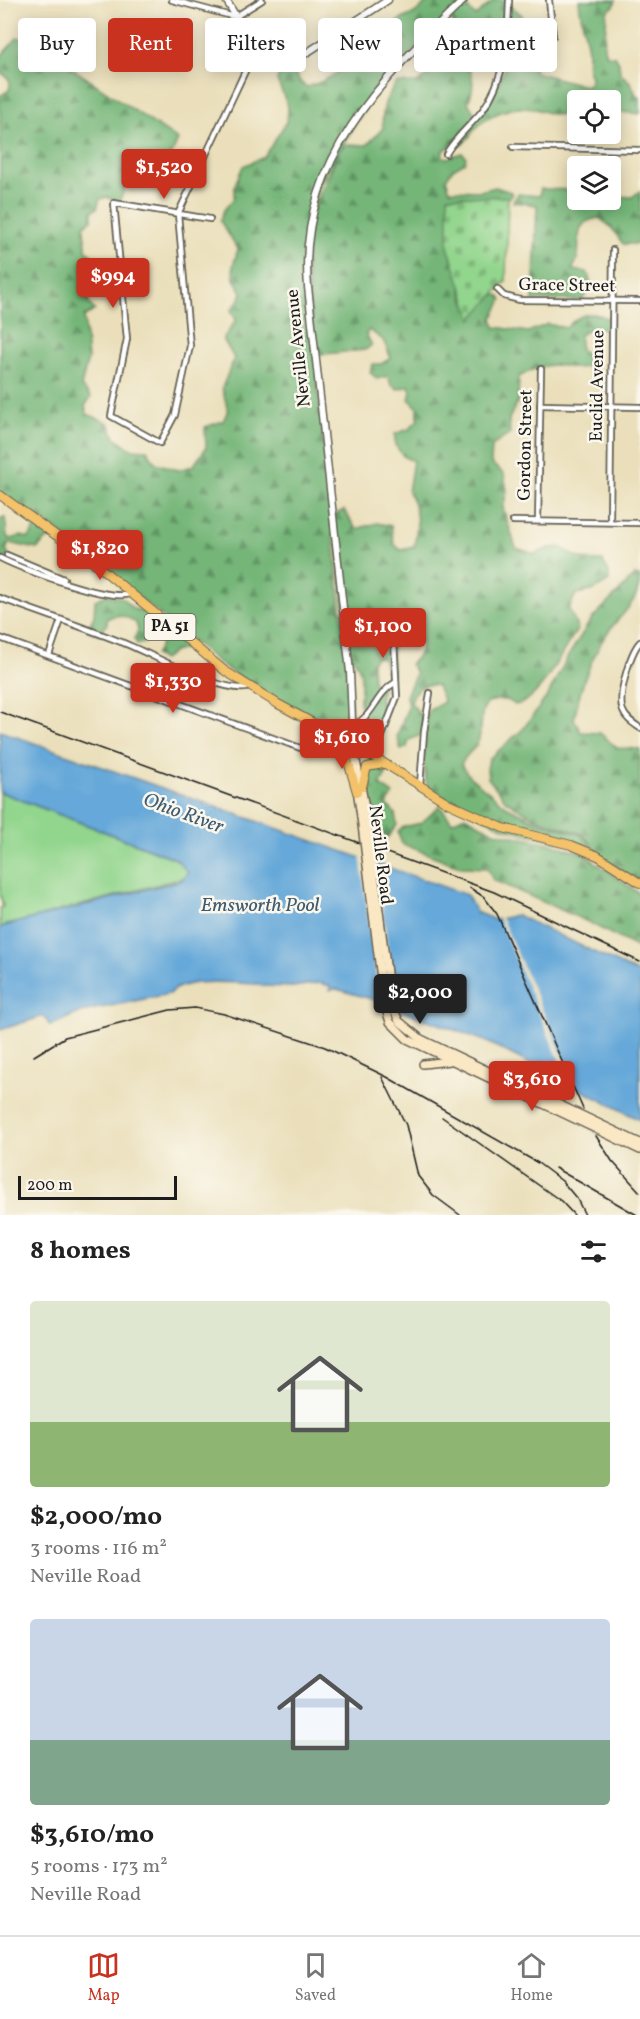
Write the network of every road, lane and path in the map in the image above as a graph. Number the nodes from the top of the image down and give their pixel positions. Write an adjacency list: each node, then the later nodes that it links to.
1 (172, 0): 8 (street)
2 (226, 0): 8 (street)
3 (262, 0): 8 (street)
4 (388, 0): 10 (street)
5 (464, 0): 43 (street, Neville Avenue)
6 (509, 0): 14 (street)
7 (549, 0): 9 (street)
8 (235, 17)
9 (551, 18)
10 (306, 53)
11 (245, 72): 15 (street)
12 (513, 147): 13 (street)
13 (640, 150)
14 (446, 154)
15 (178, 213): 15 (street); 16 (street)
16 (210, 219)
17 (613, 250): 19 (street, Euclid Avenue)
18 (497, 289): 19 (street, Grace Street)
19 (613, 300): 20 (street, Grace Street); 23 (street, Euclid Avenue)
20 (640, 301)
21 (541, 369): 22 (street, Gordon Street)
22 (540, 405): 23 (street); 27 (street, Gordon Street)
23 (612, 407): 24 (street); 28 (street, Euclid Avenue)
24 (640, 407)
25 (0, 495): 33 (main road, PA 51)
26 (513, 521): 27 (street)
27 (538, 521): 28 (street)
28 (610, 522): 29 (street)
29 (640, 523)
30 (7, 555): 32 (street)
31 (0, 558): 32 (street)
32 (71, 583): 33 (street)
33 (130, 594): 41 (main road, PA 51)
34 (0, 598): 35 (street)
35 (61, 620): 39 (street); 41 (street)
36 (0, 638): 39 (street)
37 (394, 640): 40 (street)
38 (640, 642): 44 (street)
39 (49, 655): 45 (street)
40 (396, 682): 43 (street); 47 (street)
41 (250, 687): 45 (main road, PA 51)
42 (430, 693): 49 (street)
43 (353, 726): 46 (street, Neville Avenue)
44 (640, 728)
45 (325, 730): 46 (main road, PA 51); 50 (main road)
46 (353, 745): 48 (main road, PA 51); 50 (main road, Neville Road)
47 (378, 746)
48 (389, 766): 49 (main road, PA 51); 50 (main road)
49 (420, 786): 51 (main road, PA 51)
50 (360, 790): 52 (main road, Neville Road, bridge)
51 (640, 884)
52 (388, 1003): 53 (main road, Neville Road); 55 (main road, Neville Road)
53 (452, 1061): 54 (main road); 56 (main road, Neville Road)
54 (423, 1064)
55 (640, 1143)
56 (640, 1150)

